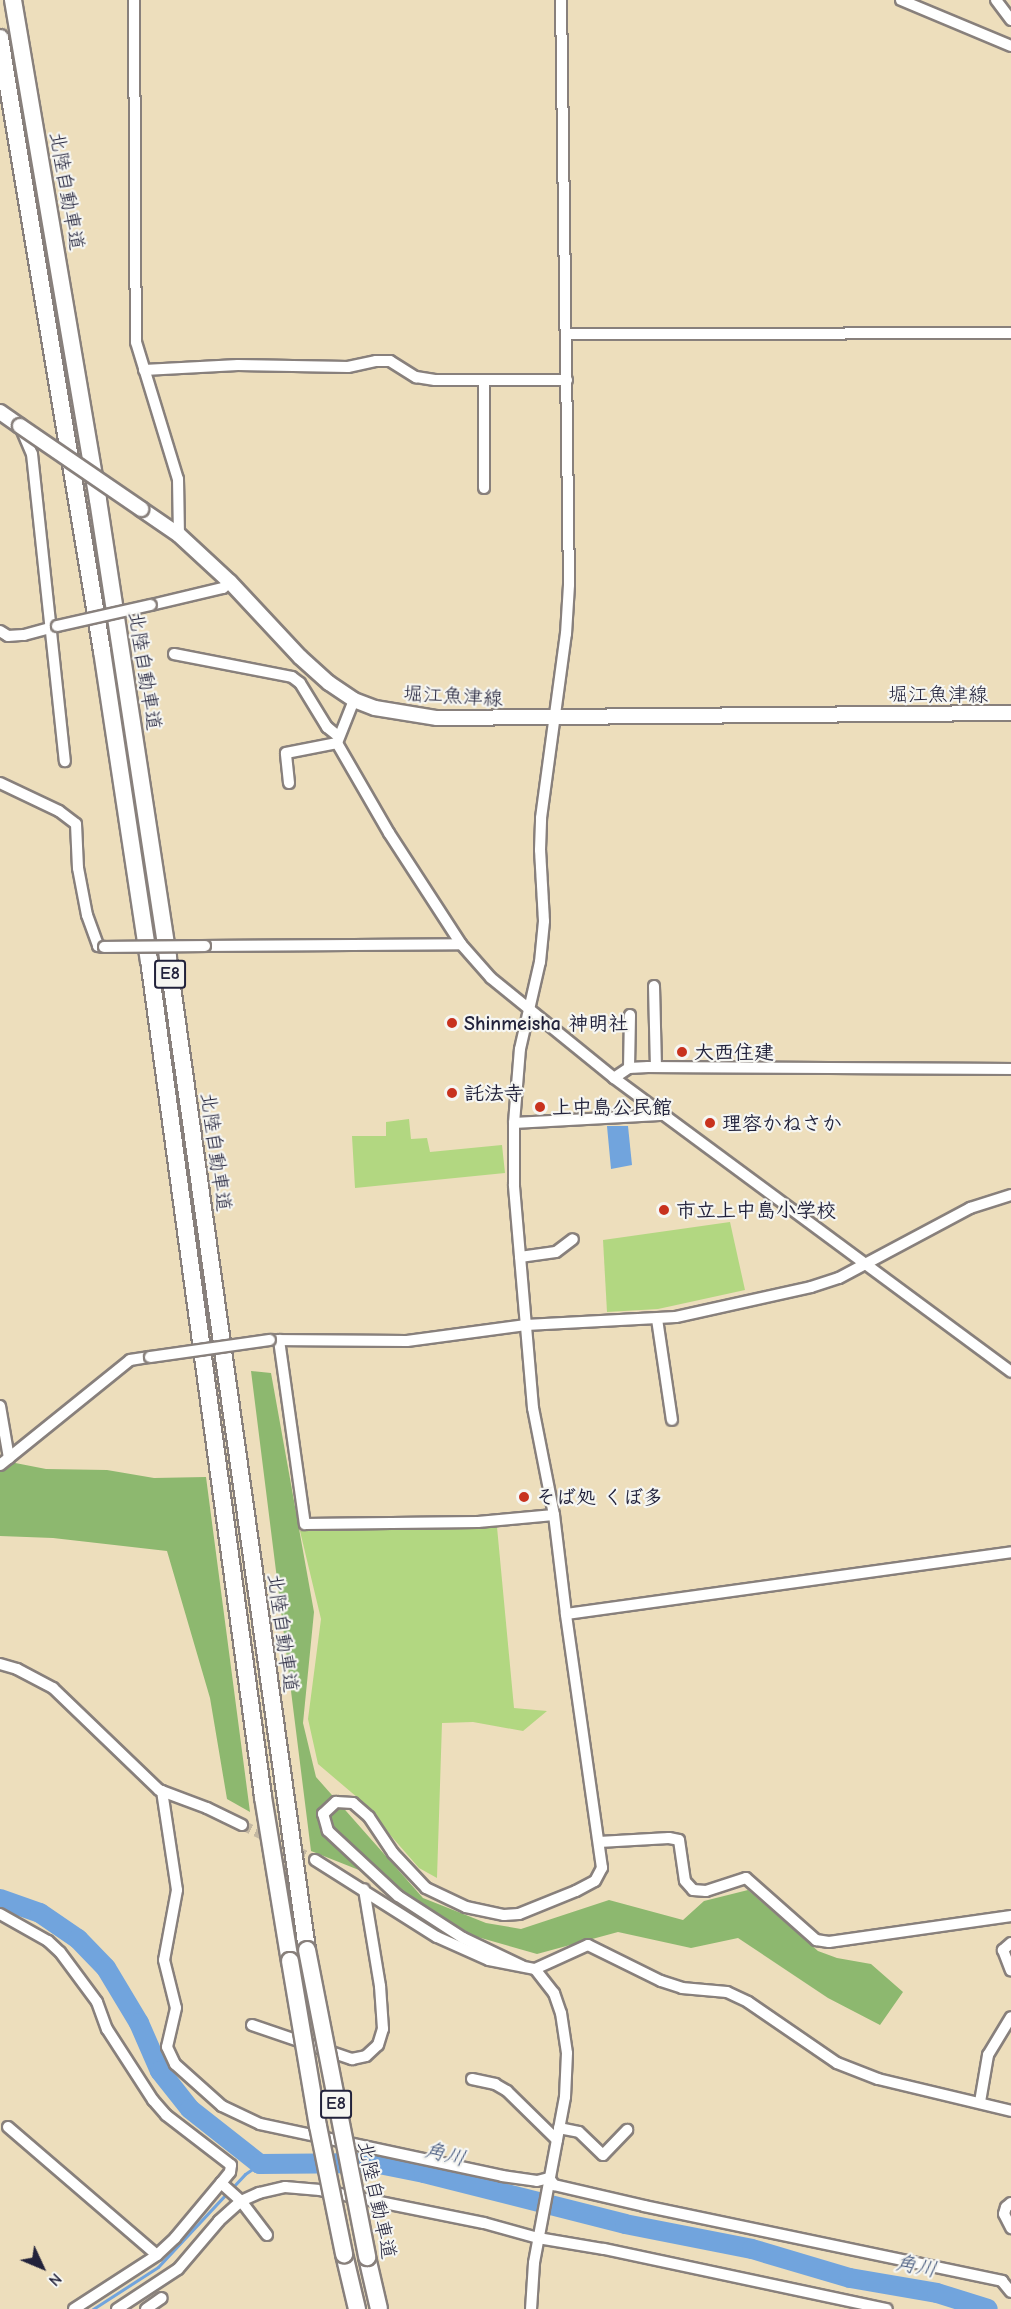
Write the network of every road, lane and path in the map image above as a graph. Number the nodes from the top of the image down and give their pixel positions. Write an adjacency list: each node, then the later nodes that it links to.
1 (13, 0): 88 (highway, 北陸自動車道 / E8, bridge)
2 (134, 0): 11 (street)
3 (561, 0): 10 (street)
4 (901, 0): 8 (street)
5 (996, 0): 6 (street)
6 (1011, 20)
7 (0, 38): 87 (highway, 北陸自動車道 / E8, bridge)
8 (1011, 46)
9 (1011, 333): 10 (street)
10 (566, 334): 13 (street)
11 (144, 370): 12 (street); 17 (street)
12 (484, 380): 13 (street); 16 (street)
13 (567, 380): 24 (street)
14 (0, 412): 15 (main road, 堀江魚津線)
15 (20, 426): 17 (main road, 堀江魚津線, bridge); 19 (street)
16 (484, 488)
17 (179, 536): 18 (main road, 堀江魚津線)
18 (230, 582): 19 (street, bridge); 22 (main road, 堀江魚津線)
19 (54, 628): 20 (street); 26 (street)
20 (0, 632)
21 (174, 654): 25 (street)
22 (354, 700): 24 (main road, 堀江魚津線); 25 (street)
23 (1011, 713): 24 (main road, 堀江魚津線)
24 (555, 718): 31 (street)
25 (337, 740): 28 (street); 29 (street)
26 (65, 761)
27 (0, 783): 29 (street, bridge)
28 (289, 783)
29 (461, 944): 31 (street)
30 (654, 986): 33 (street)
31 (528, 1010): 36 (street); 38 (street)
32 (630, 1015): 34 (street)
33 (656, 1067): 34 (street); 35 (street)
34 (629, 1068): 36 (street)
35 (1011, 1069)
36 (614, 1078): 37 (street)
37 (664, 1114): 38 (street); 42 (street)
38 (514, 1124): 41 (street)
39 (1011, 1195): 42 (street)
40 (573, 1239): 41 (street)
41 (520, 1257): 44 (street)
42 (867, 1264): 43 (street); 46 (street)
43 (657, 1319): 44 (street); 48 (street)
44 (526, 1325): 45 (street); 50 (street)
45 (275, 1340): 49 (street, bridge); 50 (street)
46 (1011, 1372)
47 (0, 1406): 49 (street)
48 (672, 1420)
49 (4, 1461)
50 (554, 1515): 52 (street)
51 (1011, 1552): 52 (street)
52 (566, 1614): 56 (street)
53 (0, 1664): 54 (street)
54 (162, 1791): 55 (street); 74 (street)
55 (242, 1825)
56 (599, 1842): 60 (street); 62 (street)
57 (315, 1860): 58 (street)
58 (364, 1889): 62 (street); 66 (street)
59 (0, 1914): 75 (street)
60 (1011, 1916)
61 (1011, 1943): 64 (street)
62 (522, 1966): 63 (street)
63 (535, 1969): 68 (street); 71 (street)
64 (1011, 1971)
65 (1011, 2017): 68 (street)
66 (252, 2025)
67 (472, 2079): 73 (street)
68 (980, 2103): 69 (street)
69 (1011, 2111)
70 (9, 2127): 81 (street)
71 (559, 2128): 72 (street); 73 (street)
72 (627, 2130)
73 (557, 2140): 74 (street)
74 (549, 2179): 80 (street); 82 (street)
75 (222, 2183): 76 (street); 81 (street)
76 (241, 2201): 79 (street); 80 (street); 85 (street)
77 (1011, 2203): 78 (street)
78 (1011, 2228)
79 (267, 2235)
80 (538, 2237): 89 (street); 90 (street)
81 (157, 2255): 84 (street)
82 (1011, 2292)
83 (162, 2298): 86 (street)
84 (74, 2309)
85 (117, 2309)
86 (146, 2309)
87 (357, 2309)
88 (379, 2309)
89 (531, 2309)
90 (887, 2309)

